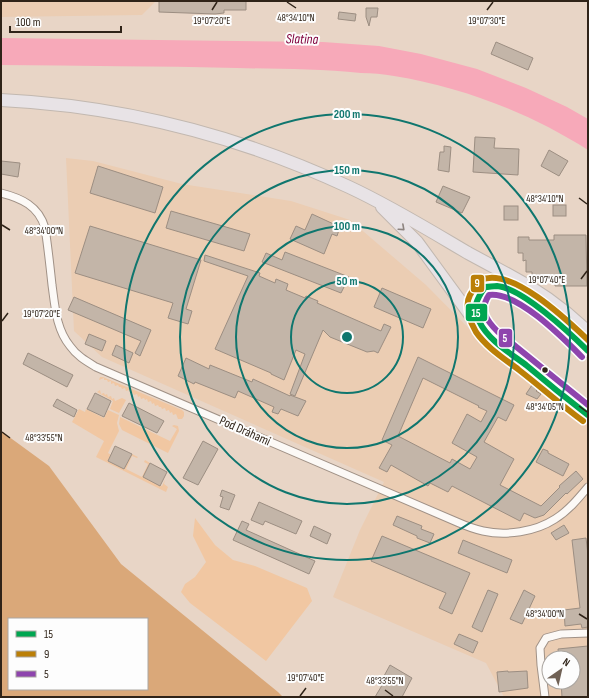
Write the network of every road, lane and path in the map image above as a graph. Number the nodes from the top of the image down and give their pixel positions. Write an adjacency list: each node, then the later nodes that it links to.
1 (1, 100): 3 (main road)
2 (1, 193): 10 (street, Pod Dráhami)
3 (376, 200): 4 (main road); 6 (main road, one-way to 6)
4 (481, 261): 5 (main road); 7 (main road)
5 (530, 300): 6 (main road); 8 (main road)
6 (483, 327): 9 (main road)
7 (588, 332)
8 (588, 351)
9 (588, 415)
10 (588, 487)
11 (588, 633): 12 (street)
12 (545, 697)

